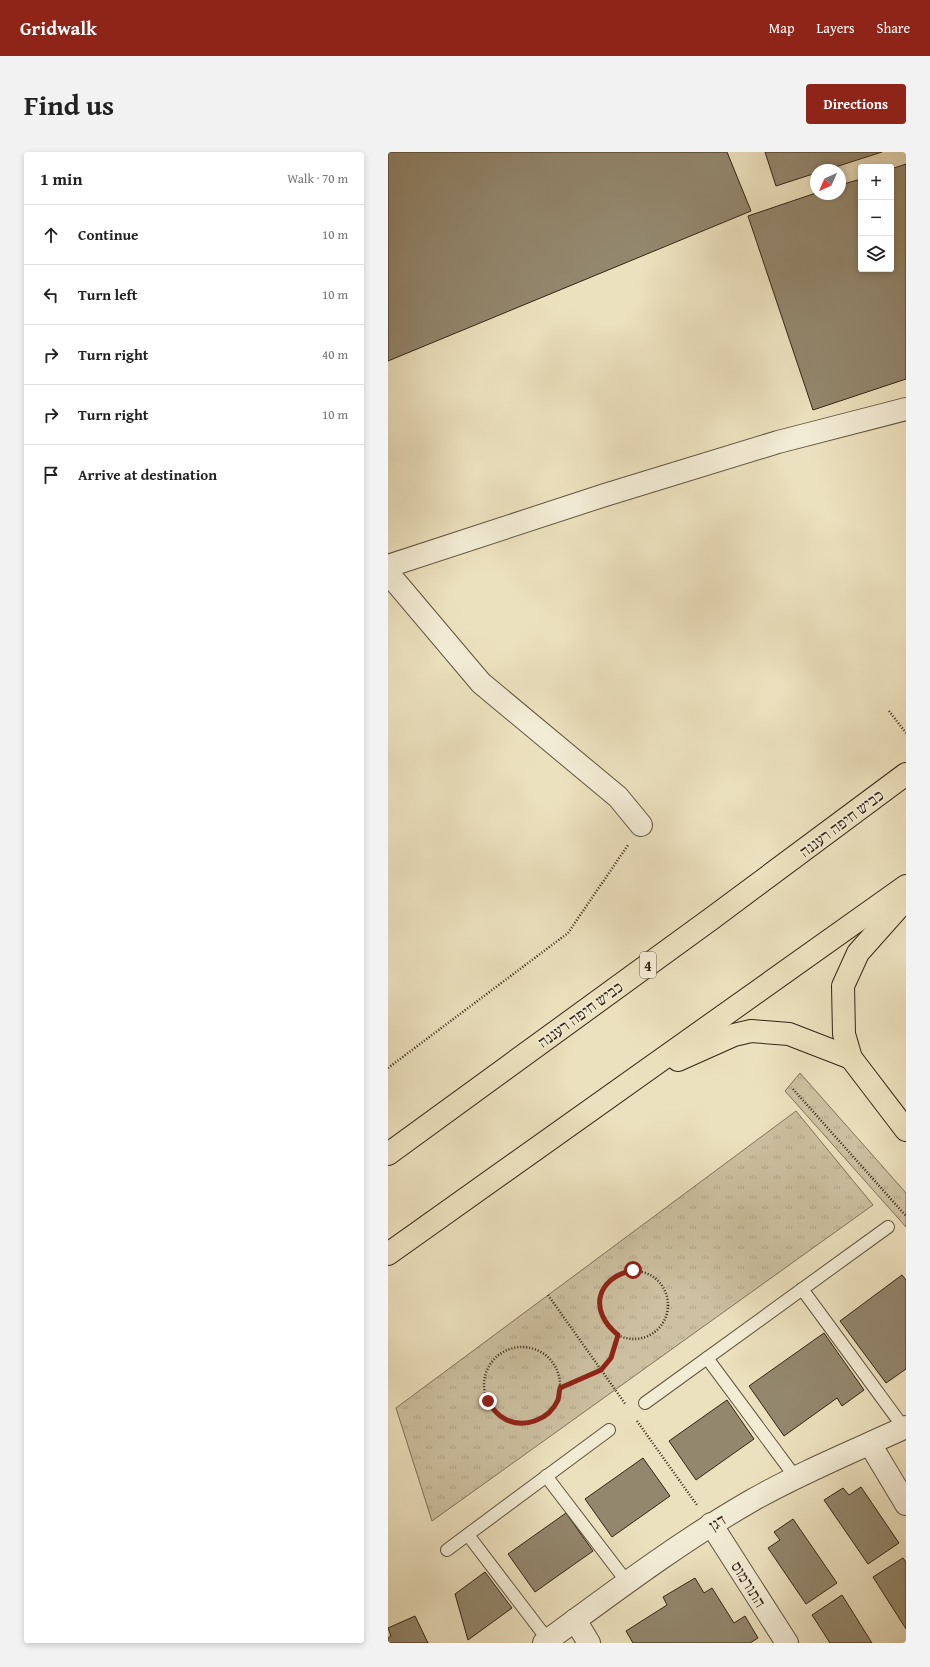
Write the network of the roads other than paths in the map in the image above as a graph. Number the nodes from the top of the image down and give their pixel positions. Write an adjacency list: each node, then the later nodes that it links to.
1 (906, 409): 2 (street)
2 (388, 566)
3 (388, 573): 5 (street)
4 (906, 774): 11 (highway, כביש חיפה רעננה / 4)
5 (641, 825)
6 (906, 886): 9 (highway)
7 (906, 899): 8 (highway)
8 (851, 1058): 9 (highway); 10 (highway)
9 (636, 1078): 13 (highway)
10 (906, 1130)
11 (388, 1154)
12 (888, 1227): 14 (lane)
13 (388, 1254)
14 (802, 1289): 15 (lane); 17 (lane)
15 (707, 1358): 16 (lane); 21 (lane)
16 (645, 1403)
17 (905, 1427): 19 (street, דגן)
18 (609, 1430): 20 (lane)
19 (870, 1444): 21 (street, דגן); 22 (street)
20 (546, 1476): 24 (lane); 26 (lane)
21 (796, 1478): 23 (street, דגן)
22 (906, 1504)
23 (712, 1524): 26 (street, דגן); 30 (street, התורמוס)
24 (468, 1535): 25 (lane); 28 (lane)
25 (447, 1550)
26 (627, 1582): 27 (street, דגן)
27 (575, 1620): 28 (street, דגן); 29 (street)
28 (546, 1642)
29 (589, 1643)
30 (787, 1643)

